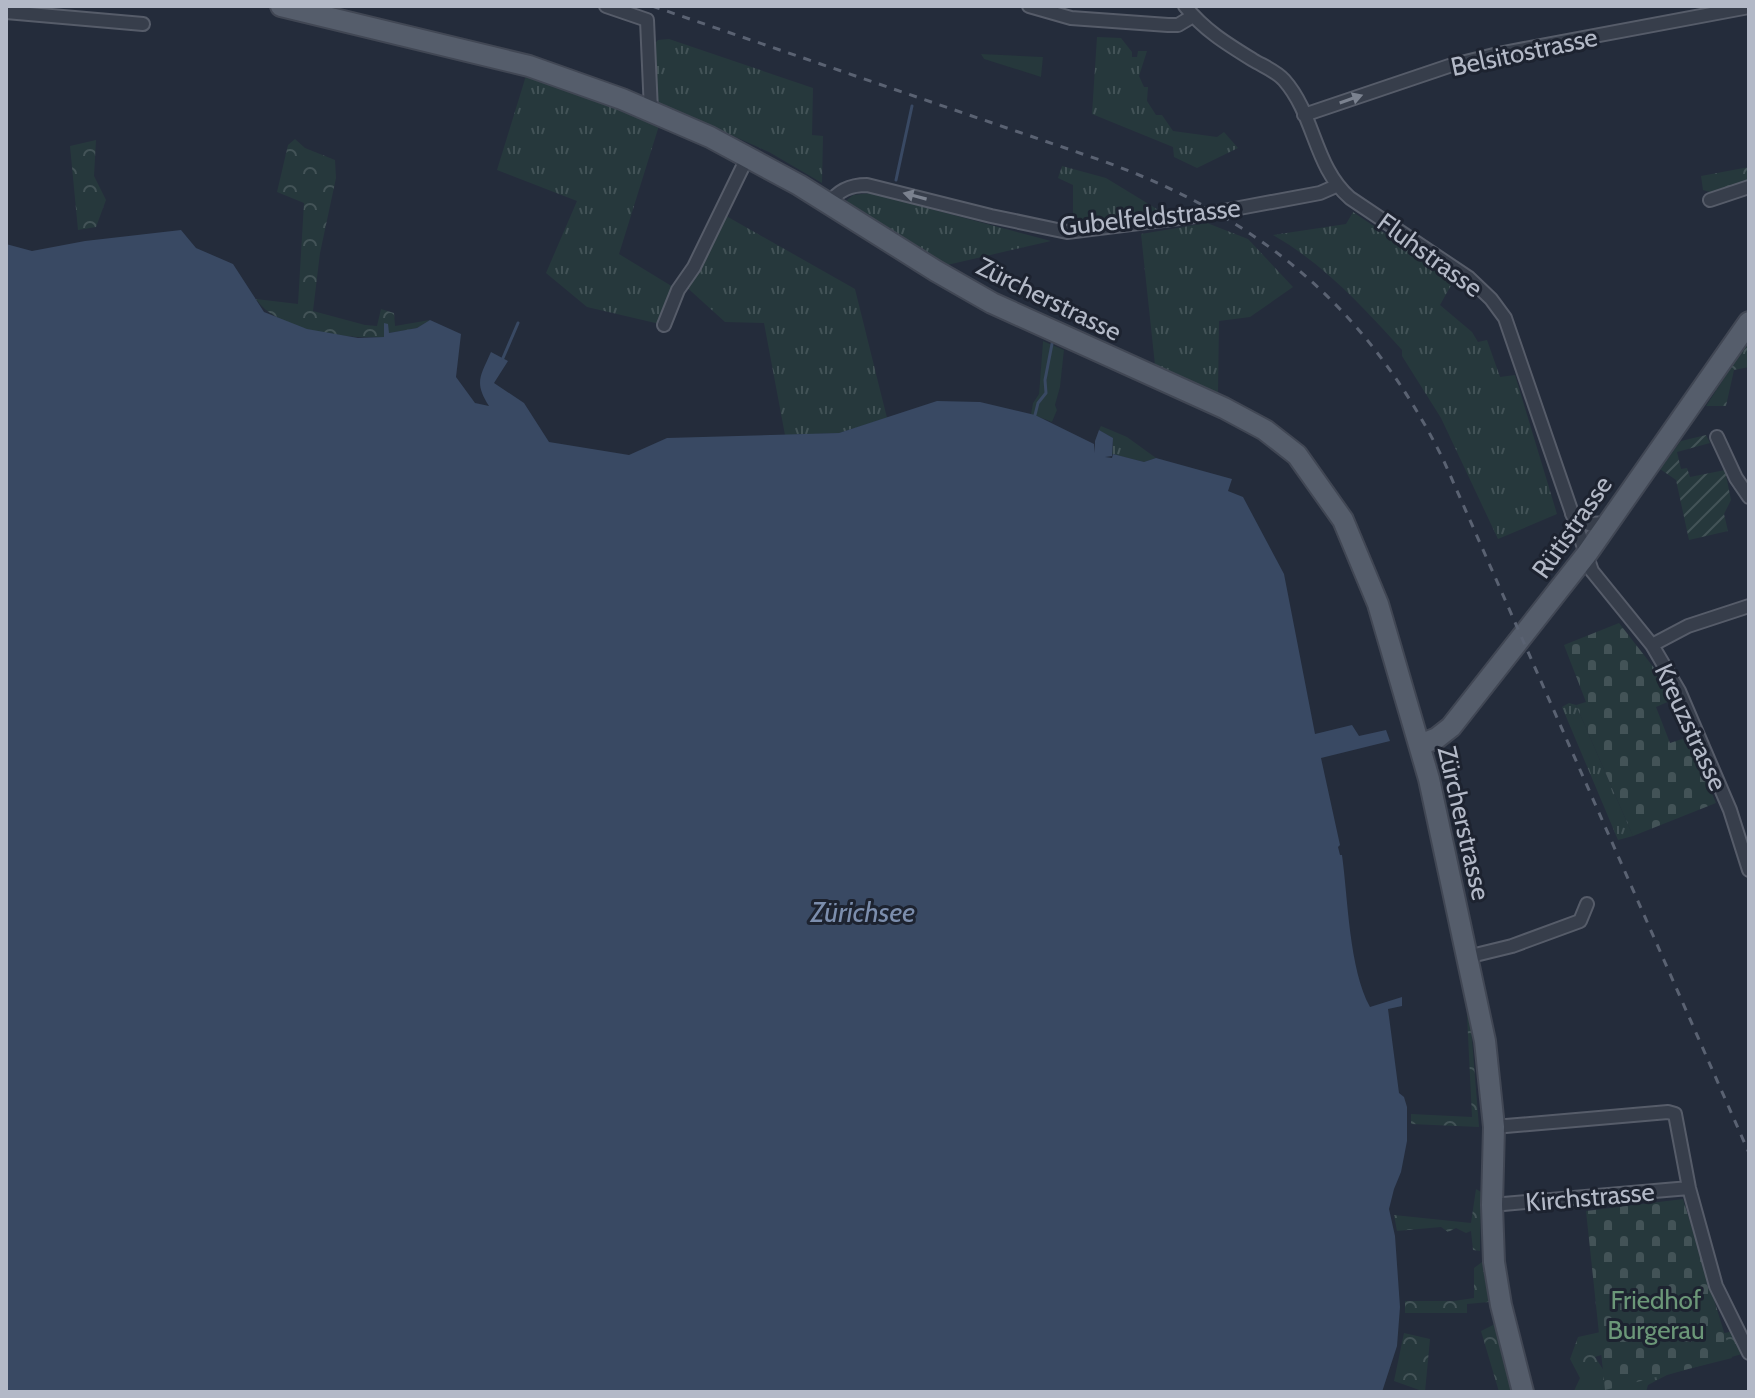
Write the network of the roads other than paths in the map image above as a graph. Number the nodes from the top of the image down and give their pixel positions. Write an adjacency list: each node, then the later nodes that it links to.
1 (281, 6): 8 (main road, Zürcherstrasse)
2 (606, 6): 8 (street)
3 (1029, 6): 5 (street)
4 (1749, 7): 9 (street, Belsitostrasse, one-way to 4)
5 (1189, 11): 9 (street, Fluhstrasse)
6 (6, 12): 7 (street)
7 (143, 24)
8 (651, 111): 10 (main road, Zürcherstrasse)
9 (1304, 115): 11 (street, Fluhstrasse)
10 (748, 156): 14 (main road, Zürcherstrasse); 16 (street)
11 (1336, 186): 14 (street, Gubelfeldstrasse, one-way to 14, bridge); 19 (street, Fluhstrasse)
12 (1749, 187): 13 (street)
13 (1710, 200)
14 (829, 204): 24 (main road, Zürcherstrasse)
15 (1749, 322): 20 (main road, Rütistrasse)
16 (664, 325)
17 (1717, 437): 18 (street)
18 (1749, 497)
19 (1572, 514): 20 (street); 21 (street, Fluhstrasse)
20 (1608, 523): 21 (main road, Rütistrasse)
21 (1586, 555): 23 (street, Kreuzstrasse); 24 (main road, Rütistrasse)
22 (1749, 606): 23 (street)
23 (1652, 645): 25 (street, Kreuzstrasse)
24 (1420, 745): 28 (main road, Zürcherstrasse)
25 (1743, 830): 26 (street, Kreuzstrasse)
26 (1749, 870)
27 (1587, 904): 28 (street)
28 (1467, 957): 29 (main road, Zürcherstrasse)
29 (1494, 1127): 30 (street); 31 (main road, Zürcherstrasse)
30 (1689, 1188): 31 (street, Kirchstrasse); 32 (street)
31 (1492, 1205): 33 (main road, Zürcherstrasse)
32 (1749, 1353)
33 (1523, 1392)

